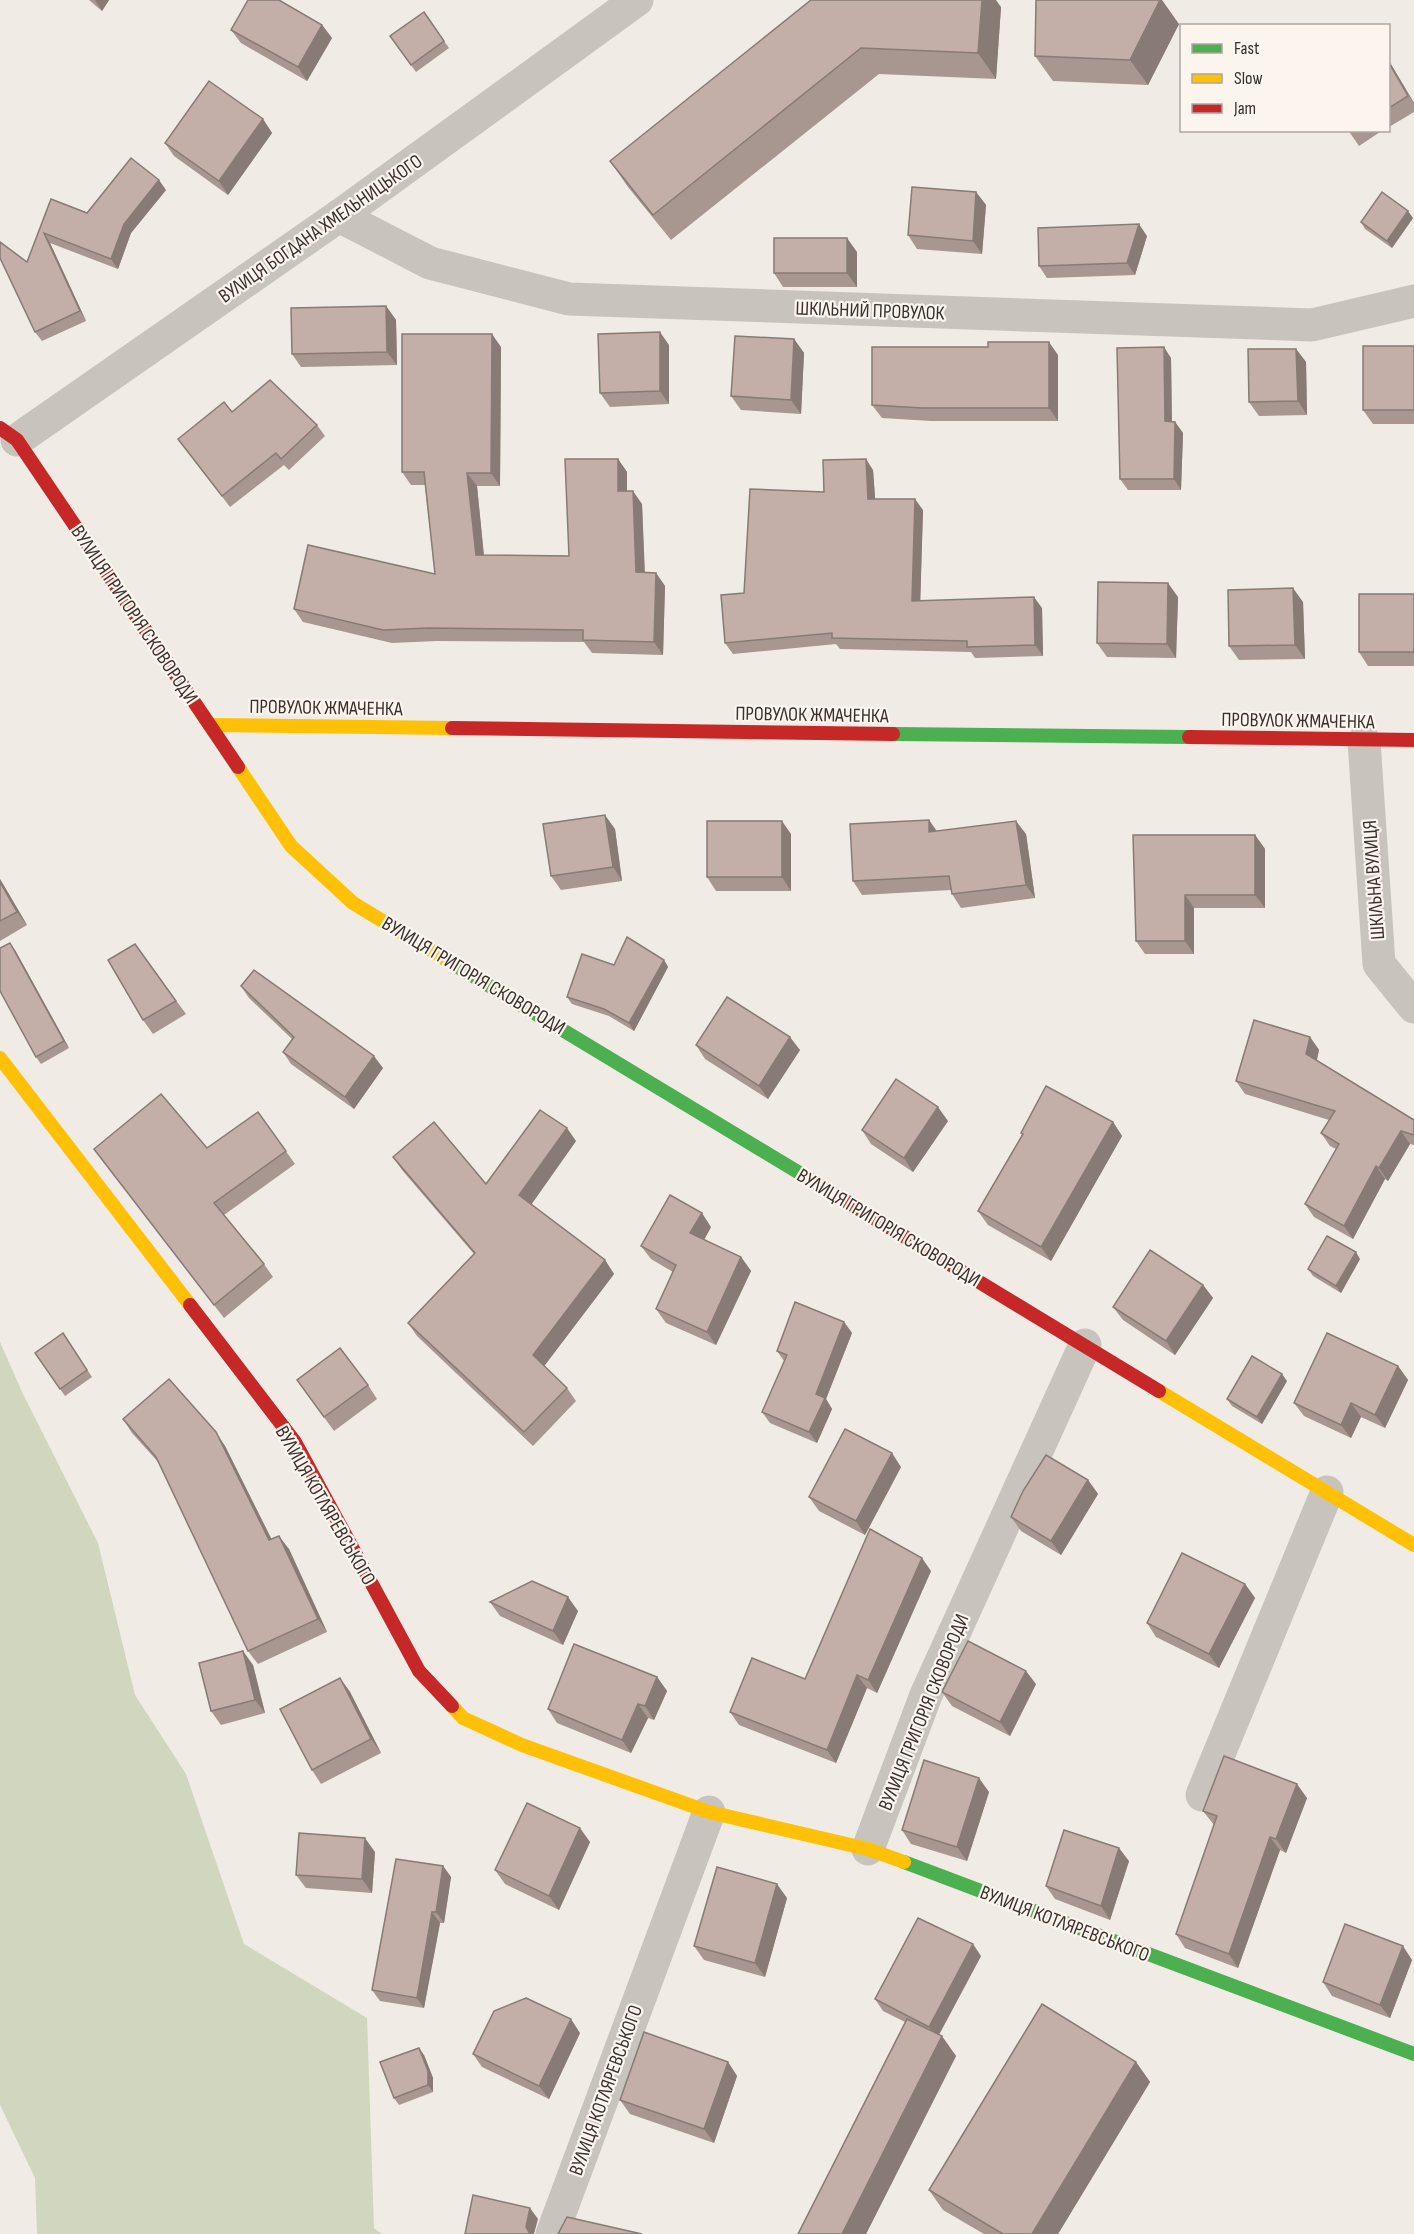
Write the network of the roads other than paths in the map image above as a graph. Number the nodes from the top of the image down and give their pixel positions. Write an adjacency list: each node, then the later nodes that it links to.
1 (637, 0): 2 (street, ВУЛИЦЯ БОГДАНА ХМЕЛЬНИЦЬКОГО)
2 (339, 216): 3 (street, ШКІЛЬНИЙ ПРОВУЛОК); 4 (street, ВУЛИЦЯ БОГДАНА ХМЕЛЬНИЦЬКОГО)
3 (1414, 301)
4 (9, 434): 5 (street, ВУЛИЦЯ ГРИГОРІЯ СКОВОРОДИ)
5 (210, 725): 7 (street, ПРОВУЛОК ЖМАЧЕНКА); 10 (street, ВУЛИЦЯ ГРИГОРІЯ СКОВОРОДИ)
6 (1414, 740): 7 (street, ПРОВУЛОК ЖМАЧЕНКА)
7 (1364, 741): 8 (street, ШКІЛЬНА ВУЛИЦЯ)
8 (1414, 1007)
9 (0, 1058): 14 (street, ВУЛИЦЯ КОТЛЯРЕВСЬКОГО)
10 (1085, 1345): 11 (street, ВУЛИЦЯ ГРИГОРІЯ СКОВОРОДИ); 15 (street, ВУЛИЦЯ ГРИГОРІЯ СКОВОРОДИ)
11 (1327, 1492): 12 (street, ВУЛИЦЯ ГРИГОРІЯ СКОВОРОДИ); 13 (street)
12 (1414, 1545)
13 (1202, 1795)
14 (709, 1812): 15 (street, ВУЛИЦЯ КОТЛЯРЕВСЬКОГО); 17 (street, ВУЛИЦЯ КОТЛЯРЕВСЬКОГО)
15 (868, 1849): 16 (street, ВУЛИЦЯ КОТЛЯРЕВСЬКОГО)
16 (1414, 2054)
17 (552, 2234)

